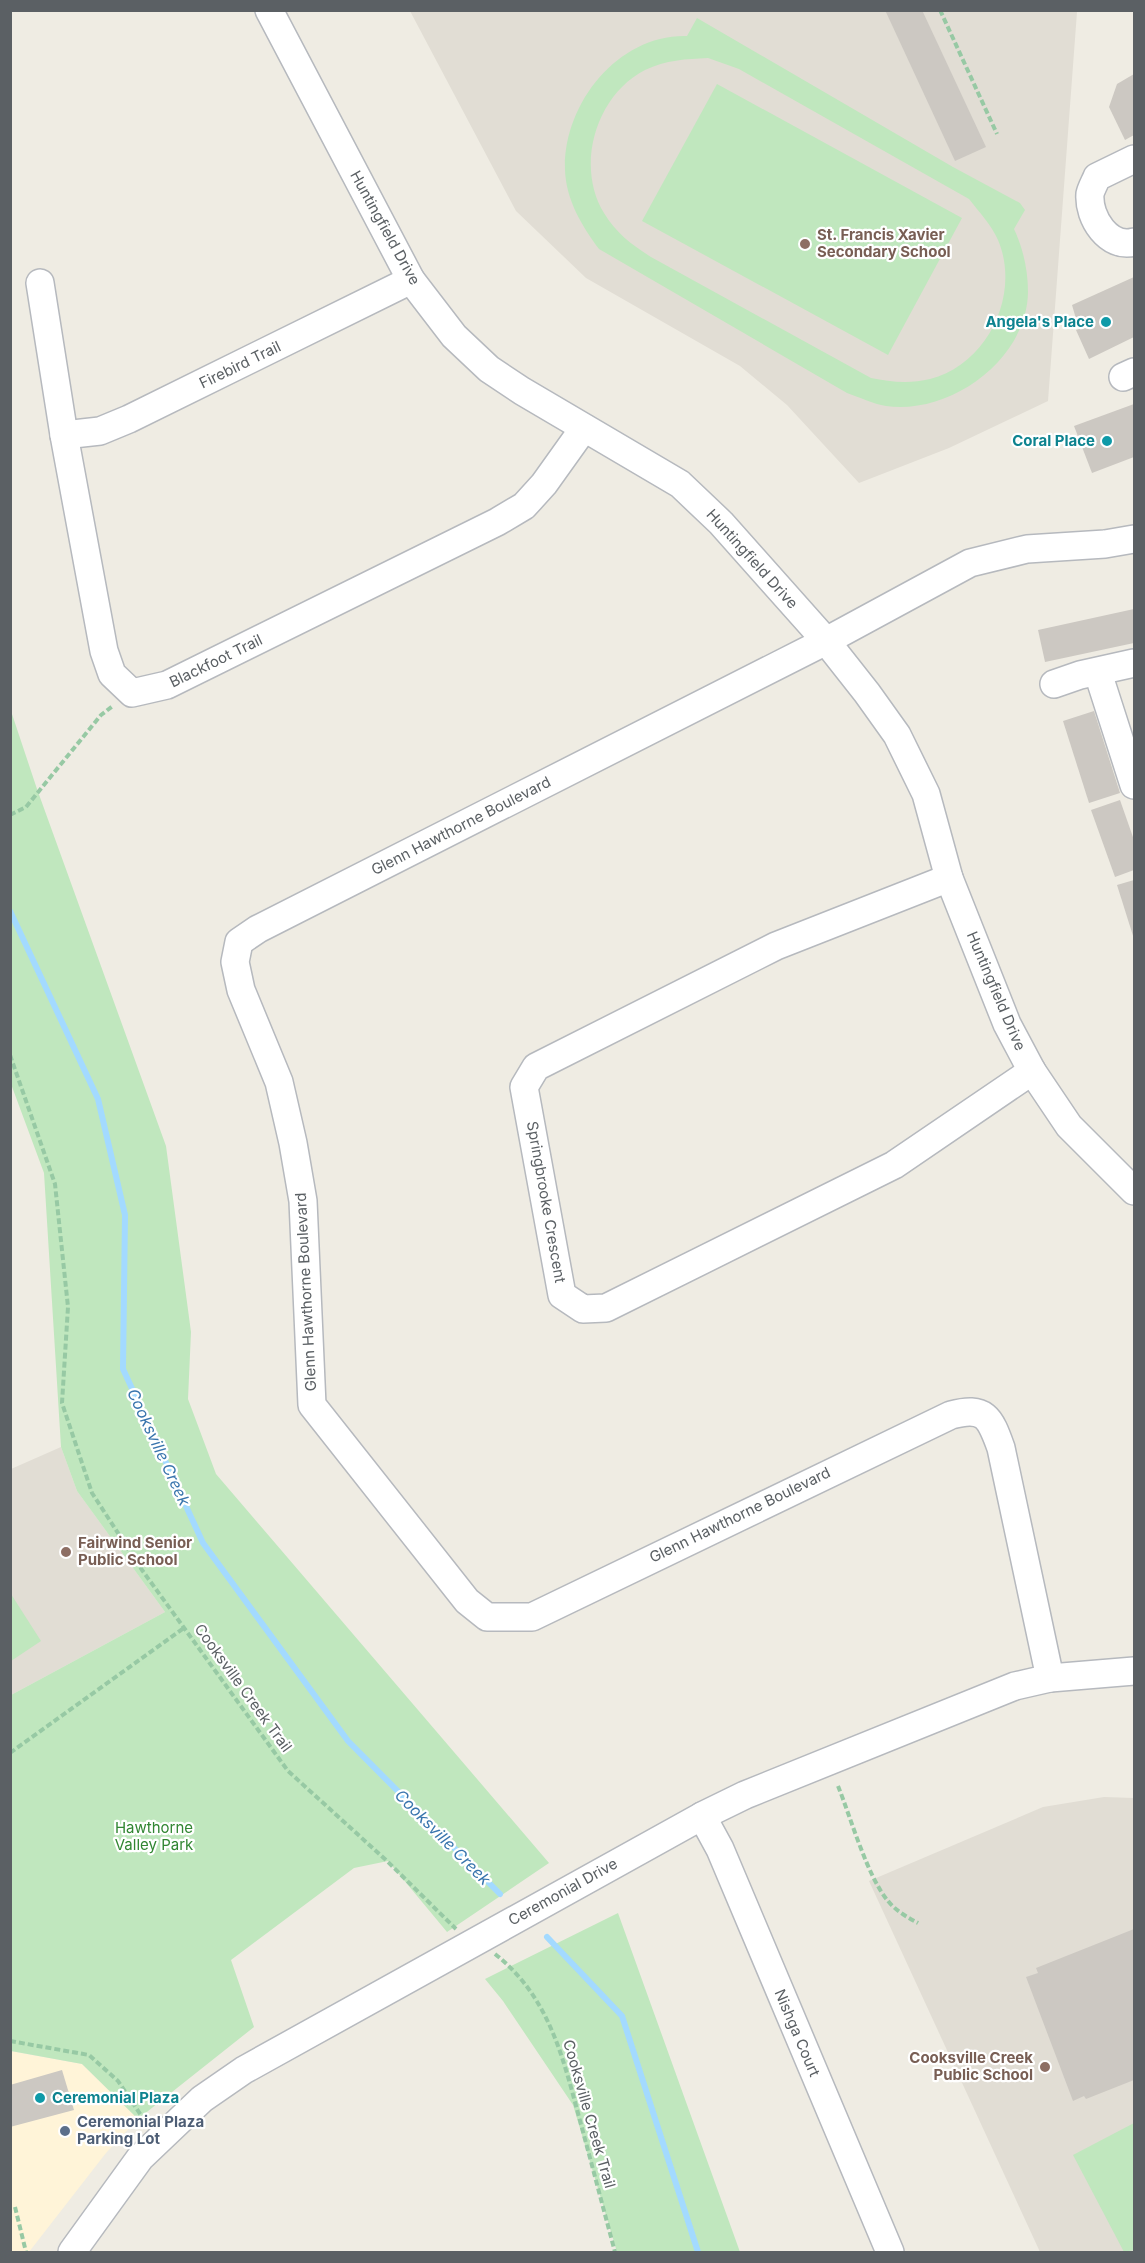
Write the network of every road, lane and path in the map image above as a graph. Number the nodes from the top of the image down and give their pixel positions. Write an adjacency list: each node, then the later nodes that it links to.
1 (269, 10): 6 (street, Huntingfield Drive)
2 (940, 10): 3 (path)
3 (998, 134)
4 (1134, 159): 5 (street)
5 (1134, 242)
6 (411, 280): 8 (street, Huntingfield Drive); 9 (street, Firebird Trail)
7 (40, 283): 9 (street)
8 (584, 428): 11 (street, Huntingfield Drive); 15 (street, Blackfoot Trail)
9 (64, 435): 15 (street)
10 (1134, 538): 11 (street, Glenn Hawthorne Boulevard)
11 (826, 641): 18 (street, Huntingfield Drive); 24 (street, Glenn Hawthorne Boulevard)
12 (1134, 663): 13 (street)
13 (1098, 673): 14 (street); 16 (street)
14 (1054, 684)
15 (132, 693): 17 (path)
16 (1134, 785)
17 (10, 815)
18 (949, 878): 20 (street, Huntingfield Drive); 20 (street, Springbrooke Crescent)
19 (10, 1055): 22 (path, Cooksville Creek Trail)
20 (1032, 1071): 21 (street, Huntingfield Drive)
21 (1134, 1191)
22 (184, 1628): 25 (path); 29 (path, Cooksville Creek Trail)
23 (1134, 1671): 24 (street, Ceremonial Drive)
24 (1050, 1678): 27 (street, Ceremonial Drive)
25 (10, 1753)
26 (838, 1786): 28 (path)
27 (702, 1816): 29 (street, Ceremonial Drive); 36 (street, Nishga Court)
28 (918, 1923)
29 (474, 1941): 31 (street, Ceremonial Drive); 35 (path, Cooksville Creek Trail)
30 (10, 2041): 31 (path)
31 (158, 2140): 34 (street, Ceremonial Drive)
32 (15, 2207): 33 (path)
33 (26, 2253)
34 (72, 2253)
35 (615, 2253)
36 (890, 2253)

